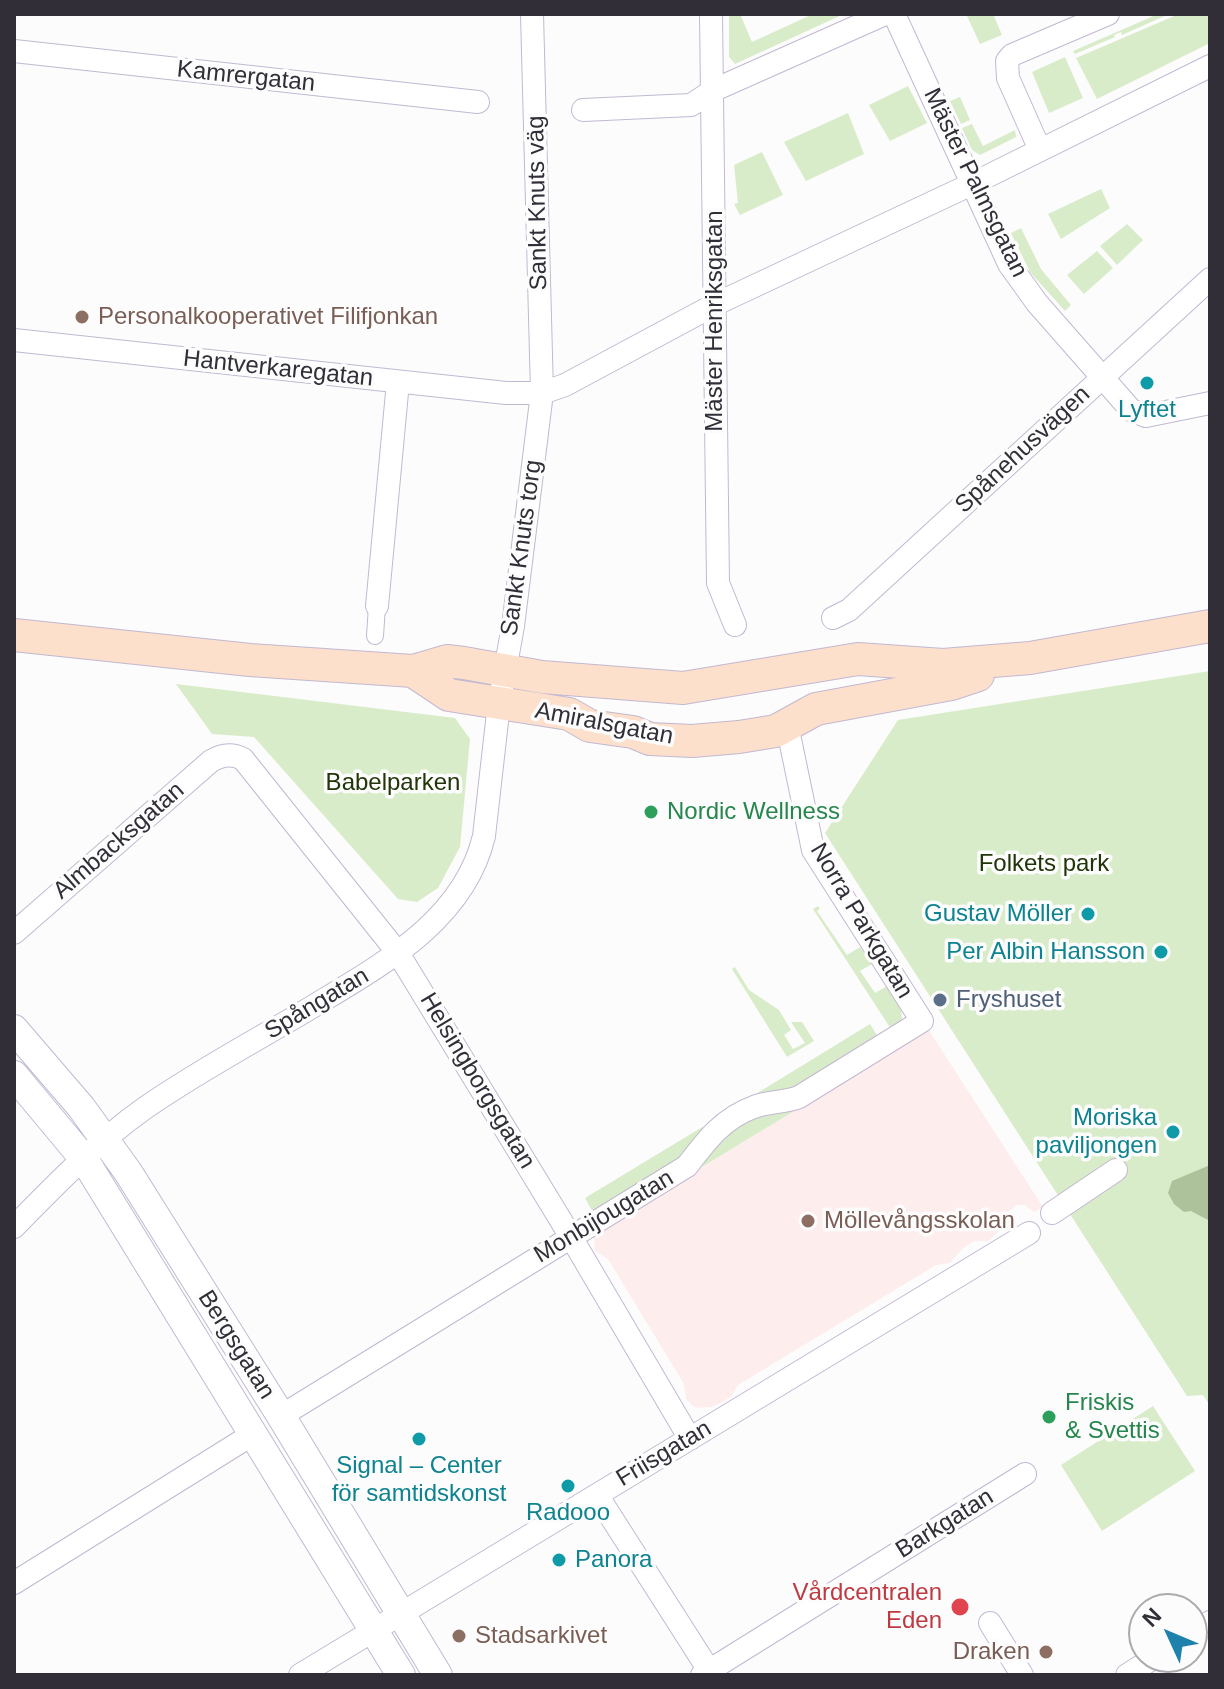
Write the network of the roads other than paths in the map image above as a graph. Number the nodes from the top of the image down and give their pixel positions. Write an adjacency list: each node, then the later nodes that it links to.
1 (532, 14): 18 (street, Sankt Knuts väg)
2 (711, 14): 8 (street, Mäster Henriksgatan)
3 (885, 14): 8 (street)
4 (894, 14): 12 (street, Mäster Palmsgatan)
5 (1108, 14): 11 (street)
6 (14, 51): 9 (street, Kamrergatan)
7 (1210, 66): 11 (street)
8 (714, 90): 10 (street); 14 (street, Mäster Henriksgatan)
9 (478, 102)
10 (583, 110)
11 (1040, 150): 12 (street)
12 (974, 183): 14 (street); 16 (street, Mäster Palmsgatan)
13 (1210, 279): 16 (street, Spånehusvägen)
14 (716, 304): 18 (street); 22 (street, Mäster Henriksgatan)
15 (14, 340): 17 (street, Hantverkaregatan)
16 (1103, 377): 19 (street, Mäster Palmsgatan); 21 (street, Spånehusvägen)
17 (398, 382): 18 (street, Hantverkaregatan); 20 (street)
18 (542, 393): 27 (street, Sankt Knuts torg)
19 (1210, 403)
20 (377, 606): 25 (street)
21 (833, 618)
22 (735, 625)
23 (1210, 626): 26 (main road, Amiralsgatan)
24 (14, 635): 28 (main road, Amiralsgatan)
25 (375, 636)
26 (1030, 658): 27 (main road, Amiralsgatan); 30 (main road, Amiralsgatan)
27 (503, 670): 28 (main road, Amiralsgatan); 29 (street, Sankt Knuts torg)
28 (413, 671): 29 (main road, Amiralsgatan)
29 (499, 704): 30 (main road, Amiralsgatan); 33 (street, Spångatan)
30 (787, 725): 34 (street, Norra Parkgatan)
31 (226, 756): 32 (street, Almbacksgatan); 33 (street, Helsingborgsgatan)
32 (14, 933)
33 (398, 953): 37 (street, Spångatan); 43 (street, Helsingborgsgatan)
34 (922, 1021): 43 (street, Monbijougatan)
35 (14, 1029): 37 (street, Bergsgatan)
36 (14, 1075): 38 (street, Bergsgatan)
37 (105, 1139): 38 (street, Spångatan); 44 (street, Bergsgatan)
38 (84, 1159): 41 (street, Spångatan); 45 (street, Bergsgatan)
39 (1116, 1170): 40 (street)
40 (1052, 1213)
41 (14, 1227)
42 (1029, 1233): 46 (street, Friisgatan)
43 (571, 1237): 44 (street, Monbijougatan); 46 (street, Helsingborgsgatan)
44 (281, 1416): 50 (street, Bergsgatan)
45 (253, 1434): 49 (street); 52 (street, Bergsgatan)
46 (690, 1439): 48 (street, Friisgatan)
47 (1025, 1474): 53 (street, Barkgatan)
48 (597, 1495): 50 (street, Friisgatan); 53 (street)
49 (14, 1583)
50 (400, 1615): 52 (street, Friisgatan); 56 (street, Bergsgatan)
51 (990, 1623): 57 (street)
52 (373, 1631): 54 (street, Friisgatan); 55 (street, Bergsgatan)
53 (708, 1673)
54 (300, 1675)
55 (401, 1675)
56 (438, 1675)
57 (1022, 1675)

